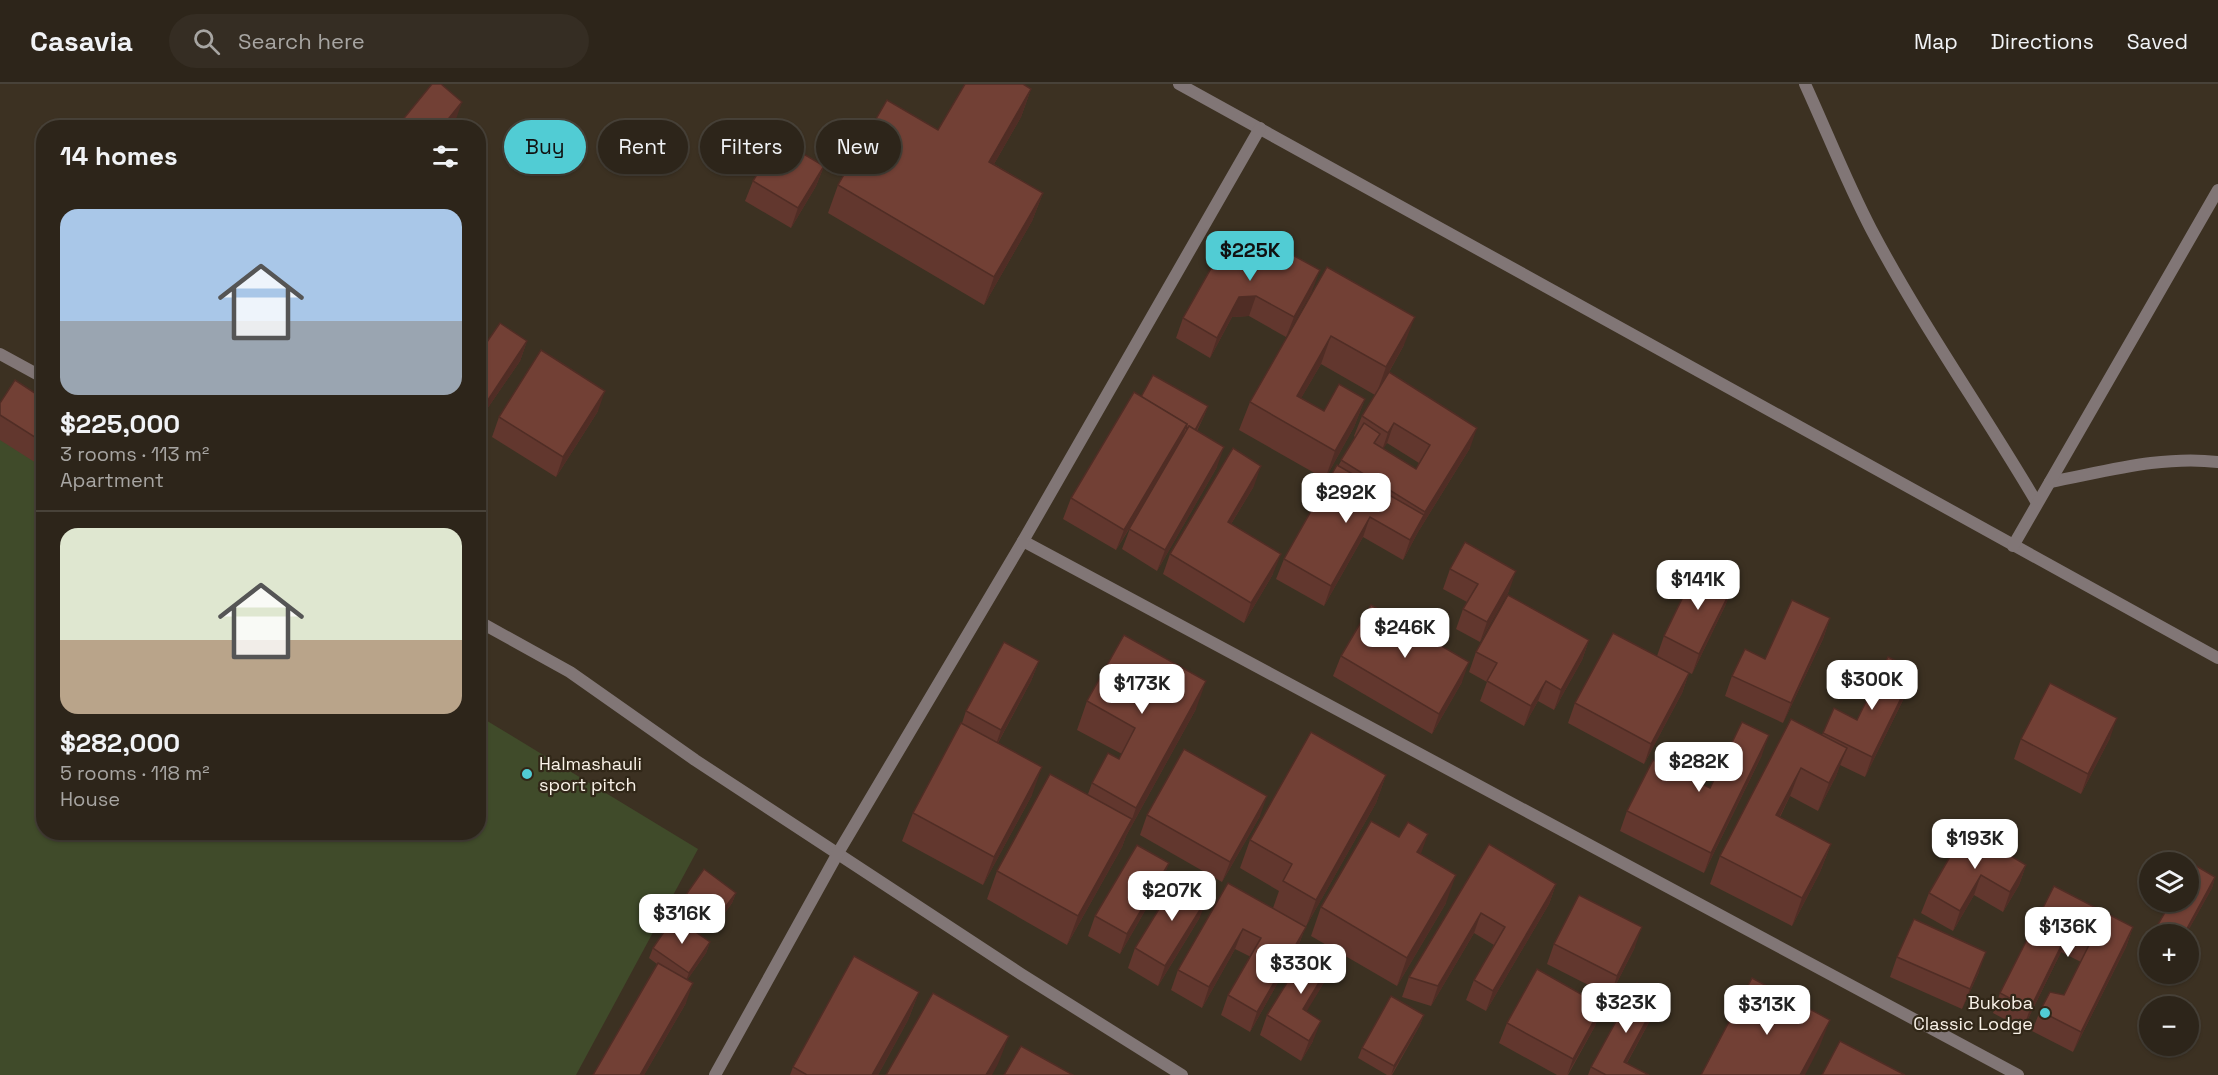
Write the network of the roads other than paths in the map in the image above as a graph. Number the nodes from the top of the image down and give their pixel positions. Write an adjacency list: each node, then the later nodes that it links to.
1 (1179, 84): 3 (street)
2 (1805, 84): 9 (street)
3 (1260, 128): 10 (street); 11 (street)
4 (2218, 190): 8 (street)
5 (0, 354): 6 (street)
6 (36, 374)
7 (2218, 462): 8 (street)
8 (2050, 482): 9 (street)
9 (2037, 503): 11 (street)
10 (1023, 542): 14 (street); 17 (street)
11 (2013, 546): 13 (street)
12 (486, 625): 14 (street)
13 (2218, 658)
14 (838, 854): 15 (street); 16 (street)
15 (715, 1075)
16 (1182, 1075)
17 (2018, 1075)

